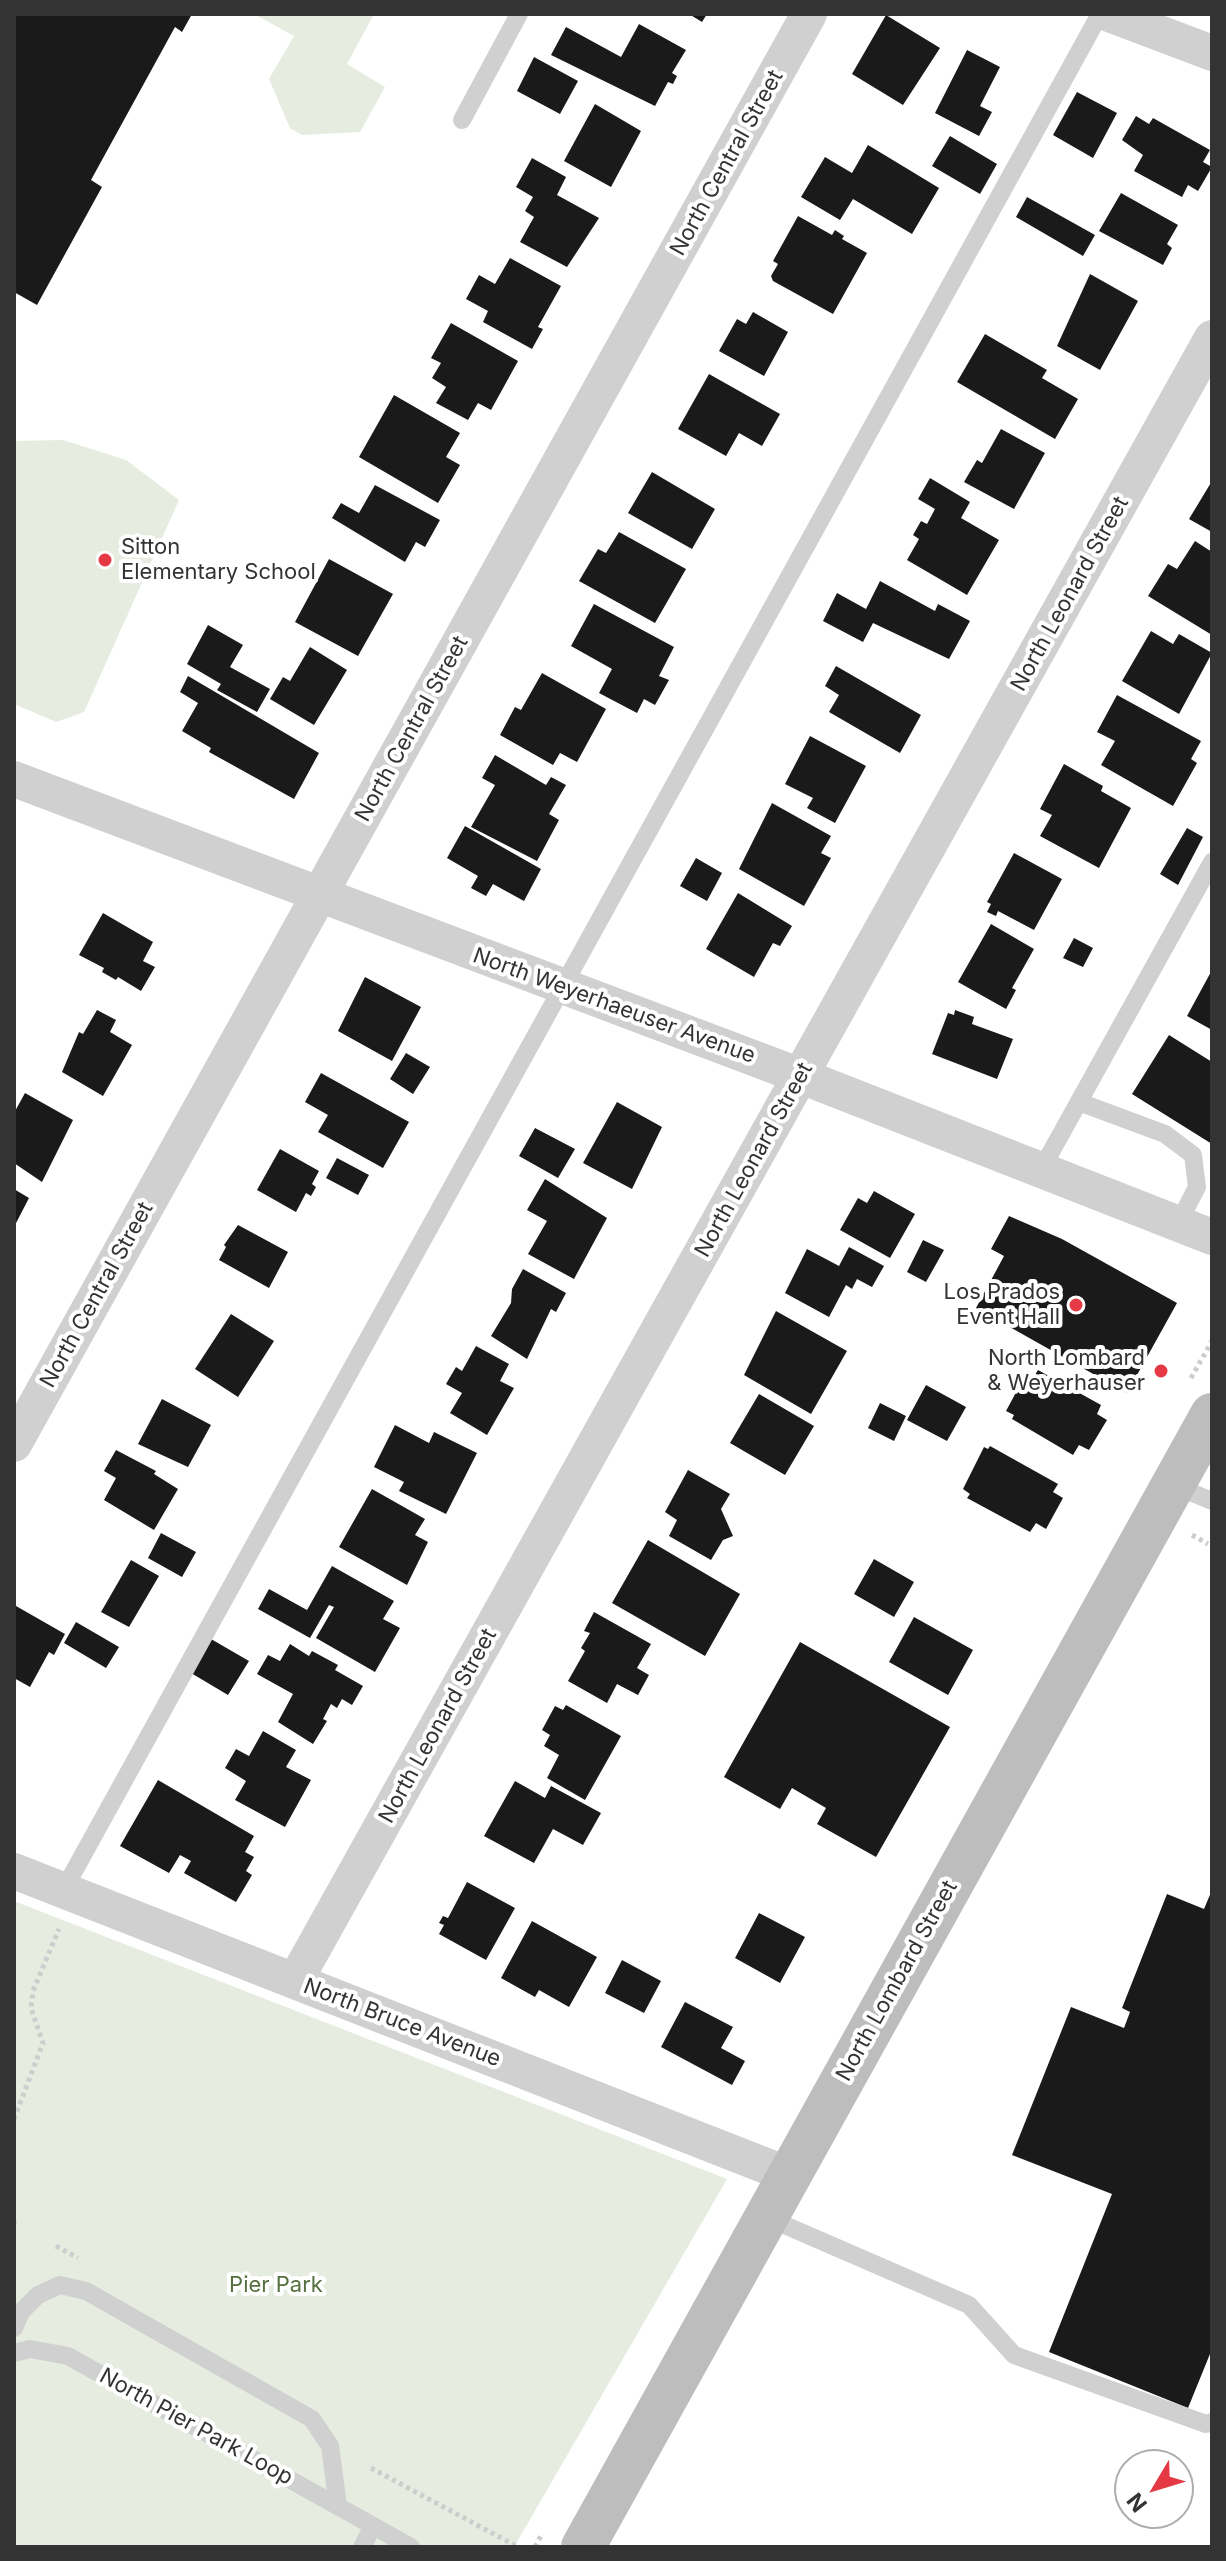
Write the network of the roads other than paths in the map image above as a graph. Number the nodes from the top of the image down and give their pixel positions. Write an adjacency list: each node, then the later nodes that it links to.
1 (519, 14): 6 (lane)
2 (809, 14): 10 (street, North Central Street)
3 (1100, 14): 11 (lane)
4 (1109, 14): 5 (street)
5 (1212, 53)
6 (462, 120)
7 (1212, 338): 12 (street, North Leonard Street)
8 (14, 779): 10 (street, North Weyerhaeuser Avenue)
9 (1212, 862): 13 (lane)
10 (318, 897): 11 (street, North Weyerhaeuser Avenue); 18 (street, North Central Street)
11 (560, 986): 12 (street, North Weyerhaeuser Avenue); 21 (lane)
12 (801, 1076): 14 (street, North Weyerhaeuser Avenue); 22 (street, North Leonard Street)
13 (1079, 1102): 14 (lane); 15 (lane)
14 (1041, 1170): 15 (street, North Weyerhaeuser Avenue)
15 (1178, 1224): 16 (street, North Weyerhaeuser Avenue)
16 (1212, 1237)
17 (1212, 1415): 19 (main road, North Lombard Street)
18 (14, 1444)
19 (1193, 1493): 23 (main road, North Lombard Street)
20 (14, 1871): 21 (street, North Bruce Avenue)
21 (68, 1893): 22 (street, North Bruce Avenue)
22 (295, 1981): 23 (street, North Bruce Avenue)
23 (789, 2175): 24 (main road, North Lombard Street)
24 (766, 2217): 27 (lane); 32 (main road, North Lombard Street)
25 (14, 2328): 28 (lane)
26 (14, 2353): 28 (lane, North Pier Park Loop)
27 (1212, 2422)
28 (338, 2506): 29 (lane, North Pier Park Loop)
29 (373, 2526): 30 (lane); 31 (lane, North Pier Park Loop)
30 (362, 2547)
31 (411, 2547)
32 (583, 2547)

